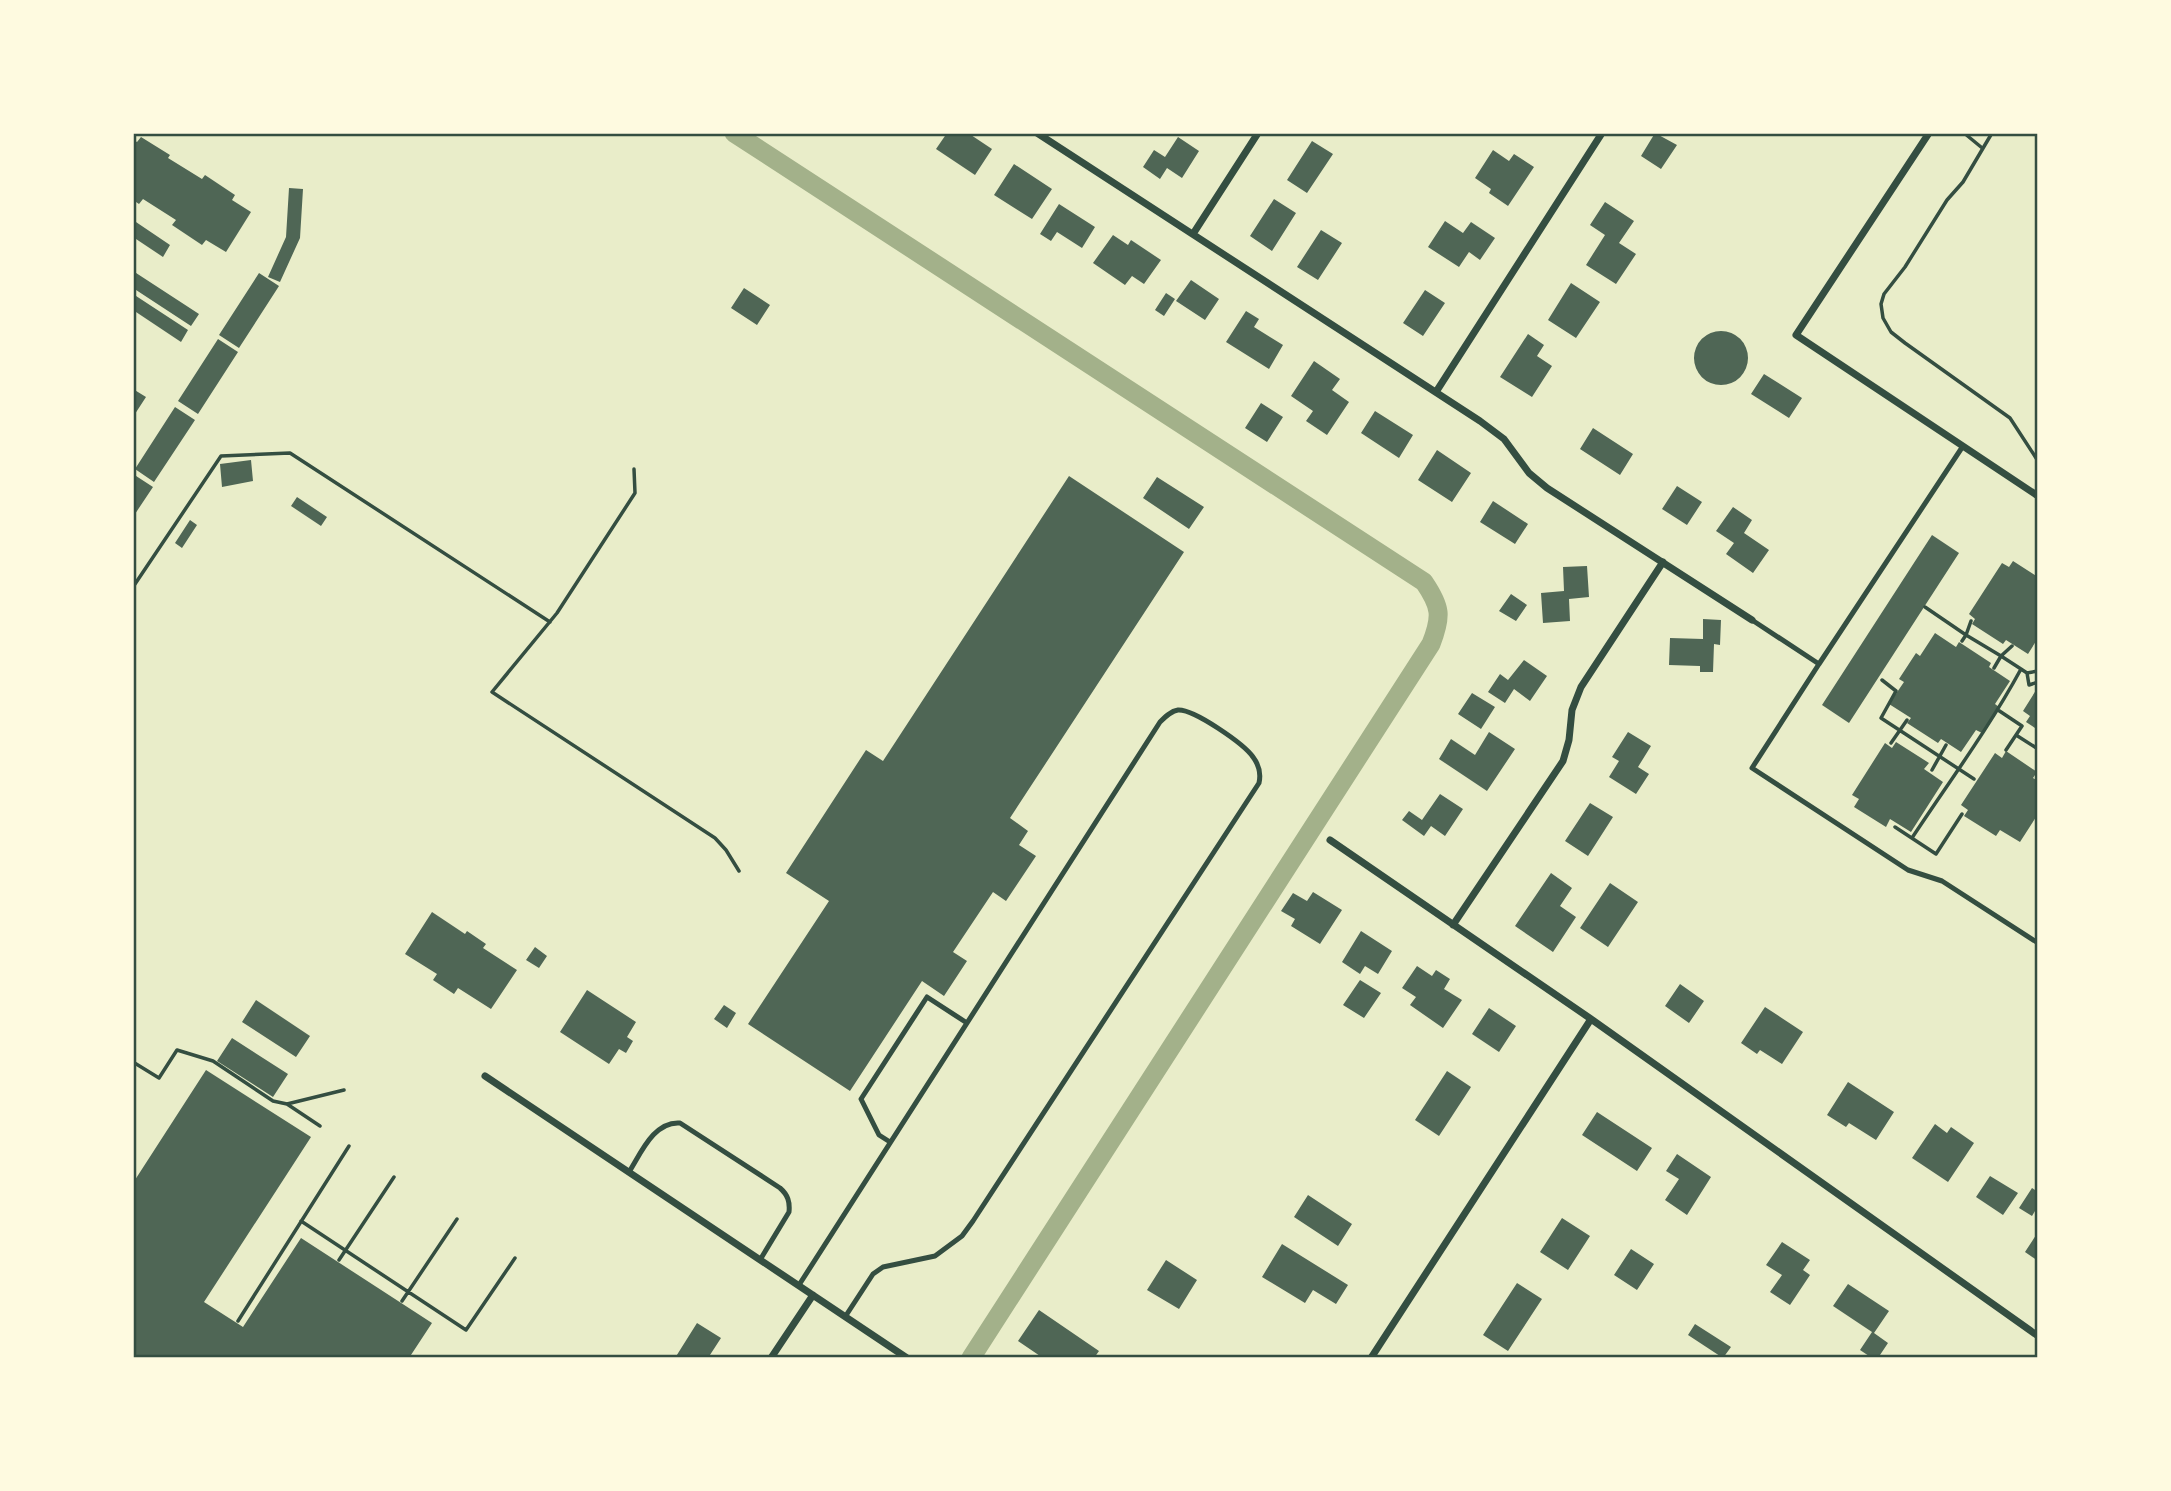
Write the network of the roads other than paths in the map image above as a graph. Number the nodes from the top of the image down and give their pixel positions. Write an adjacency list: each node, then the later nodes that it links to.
1 (1037, 133): 5 (street)
2 (1258, 133): 5 (street)
3 (1602, 133): 6 (street)
4 (1929, 133): 7 (street)
5 (1193, 234): 6 (street)
6 (1436, 392): 9 (street)
7 (1963, 446): 8 (street); 11 (lane)
8 (2038, 496)
9 (1663, 562): 10 (street); 13 (street)
10 (1752, 620): 11 (lane)
11 (1819, 664): 14 (lane)
12 (1330, 840): 13 (street)
13 (1453, 925): 15 (street)
14 (2038, 943)
15 (1591, 1019): 24 (street); 27 (street)
16 (967, 1023): 18 (lane); 18 (lane); 23 (lane)
17 (485, 1076): 19 (street)
18 (890, 1142): 21 (lane)
19 (629, 1172): 20 (street); 20 (lane)
20 (760, 1260): 21 (street)
21 (799, 1285): 22 (street)
22 (813, 1295): 23 (street); 25 (street)
23 (845, 1317): 26 (street)
24 (2038, 1336)
25 (771, 1358)
26 (907, 1358)
27 (1371, 1358)

